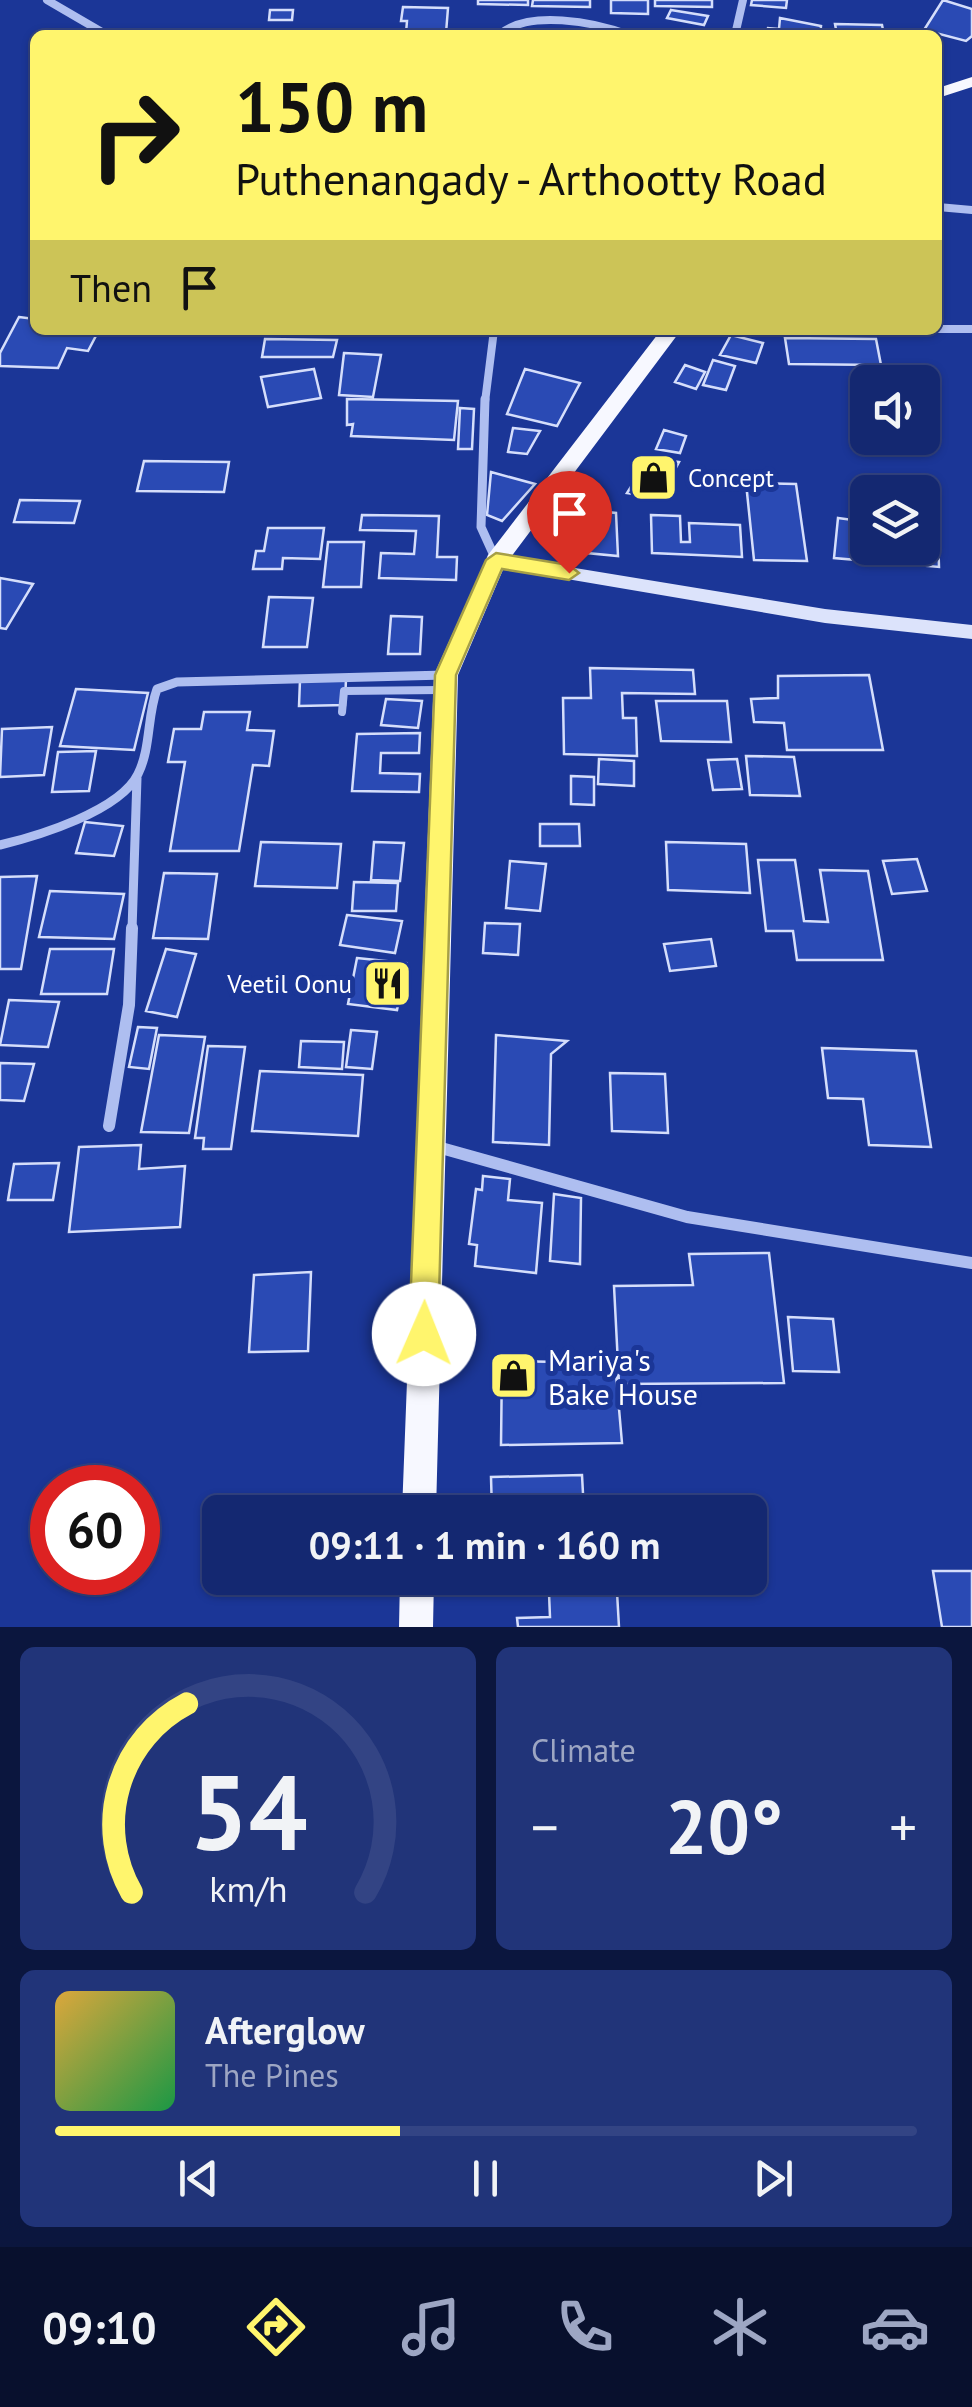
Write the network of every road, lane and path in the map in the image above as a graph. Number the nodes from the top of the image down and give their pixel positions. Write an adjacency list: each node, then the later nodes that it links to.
1 (48, 0): 3 (street)
2 (742, 0): 6 (street)
3 (99, 30)
4 (504, 30): 5 (street)
5 (610, 30)
6 (736, 30)
7 (972, 82): 8 (main road)
8 (942, 92)
9 (942, 207): 10 (street)
10 (972, 210)
11 (942, 329): 12 (street)
12 (972, 329)
13 (493, 335): 15 (street)
14 (667, 335): 15 (main road)
15 (496, 560): 16 (main road); 17 (main road)
16 (972, 632)
17 (445, 682): 18 (lane); 19 (street); 22 (main road)
18 (342, 712)
19 (137, 778): 20 (street); 21 (street)
20 (0, 845)
21 (109, 1126)
22 (428, 1144): 23 (street); 24 (main road)
23 (972, 1263)
24 (419, 1495)
25 (417, 1595): 26 (main road)
26 (416, 1627)

